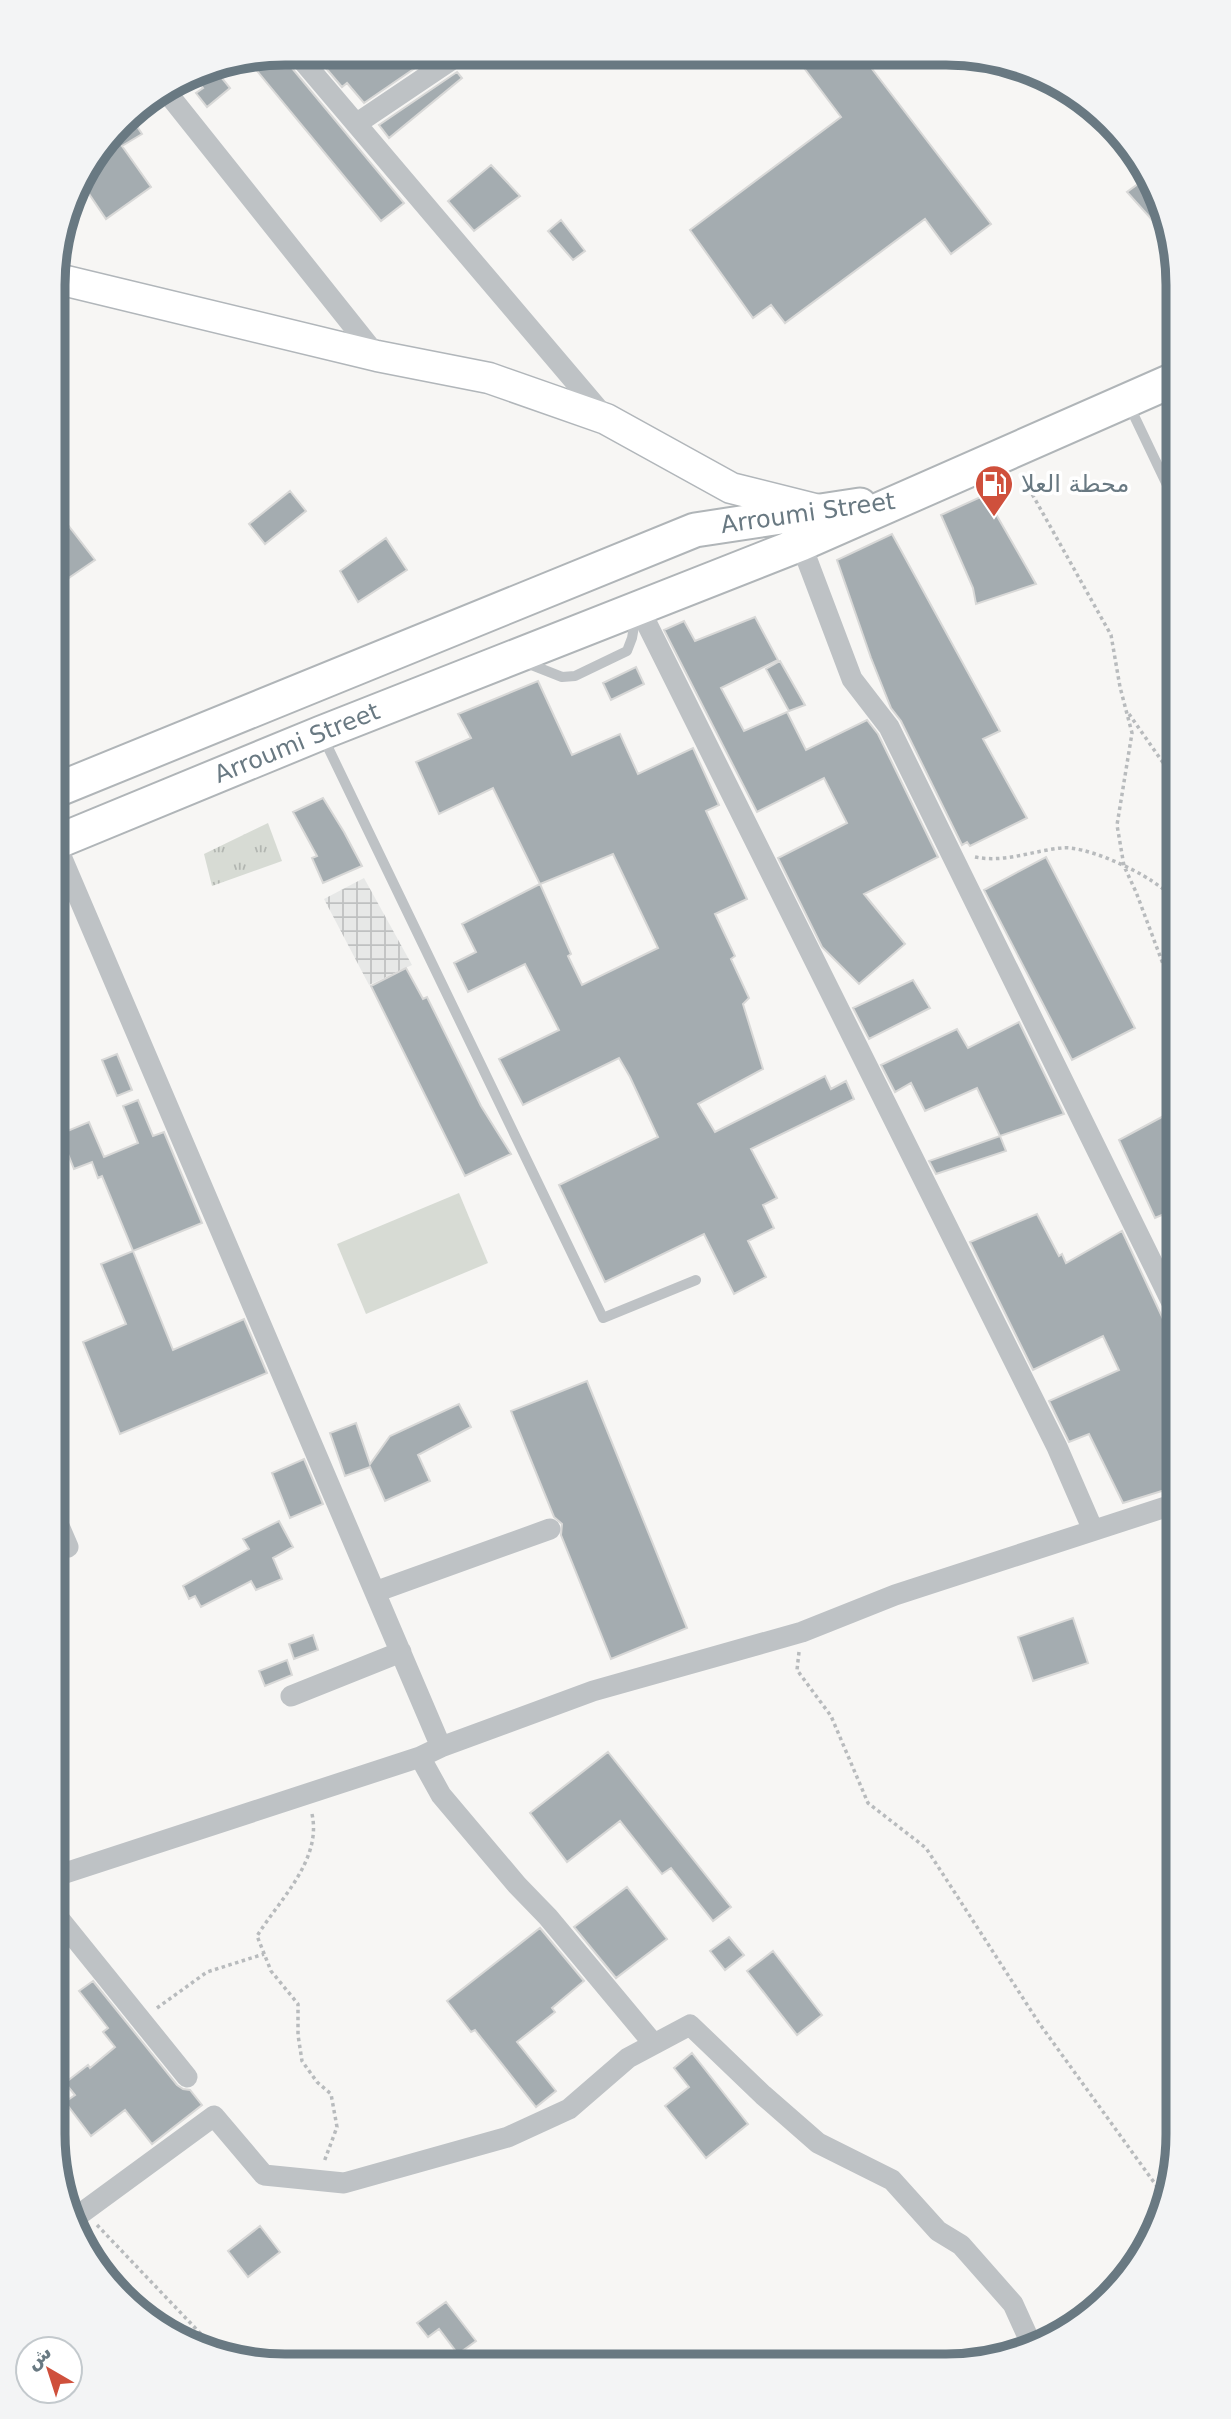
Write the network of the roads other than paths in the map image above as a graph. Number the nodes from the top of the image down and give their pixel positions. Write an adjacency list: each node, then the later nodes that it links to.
1 (307, 65): 4 (street)
2 (444, 65): 4 (street)
3 (171, 97): 6 (street)
4 (356, 124): 9 (street)
5 (65, 281): 6 (main road)
6 (377, 356): 9 (main road)
7 (1166, 383): 8 (main road)
8 (1127, 401): 10 (lane); 11 (main road)
9 (606, 419): 12 (main road)
10 (1166, 483)
11 (907, 498): 12 (main road, Arroumi Street); 13 (main road, Arroumi Street)
12 (823, 511): 16 (main road, Arroumi Street)
13 (801, 544): 14 (main road, Arroumi Street); 20 (street)
14 (638, 606): 15 (main road, Arroumi Street); 23 (street)
15 (321, 733): 17 (main road, Arroumi Street); 19 (lane)
16 (65, 787)
17 (65, 838)
18 (65, 869): 26 (street)
19 (696, 1280)
20 (1166, 1291)
21 (1166, 1507): 23 (street)
22 (550, 1529): 26 (street)
23 (1093, 1530): 29 (street)
24 (65, 1540): 25 (street)
25 (68, 1547)
26 (375, 1592): 27 (street)
27 (401, 1652): 28 (street); 29 (street)
28 (291, 1696)
29 (441, 1746): 30 (street)
30 (420, 1757): 31 (street); 33 (street)
31 (65, 1873)
32 (65, 1927): 34 (street)
33 (653, 2043): 35 (street); 36 (street)
34 (187, 2077)
35 (80, 2215)
36 (1029, 2338)

